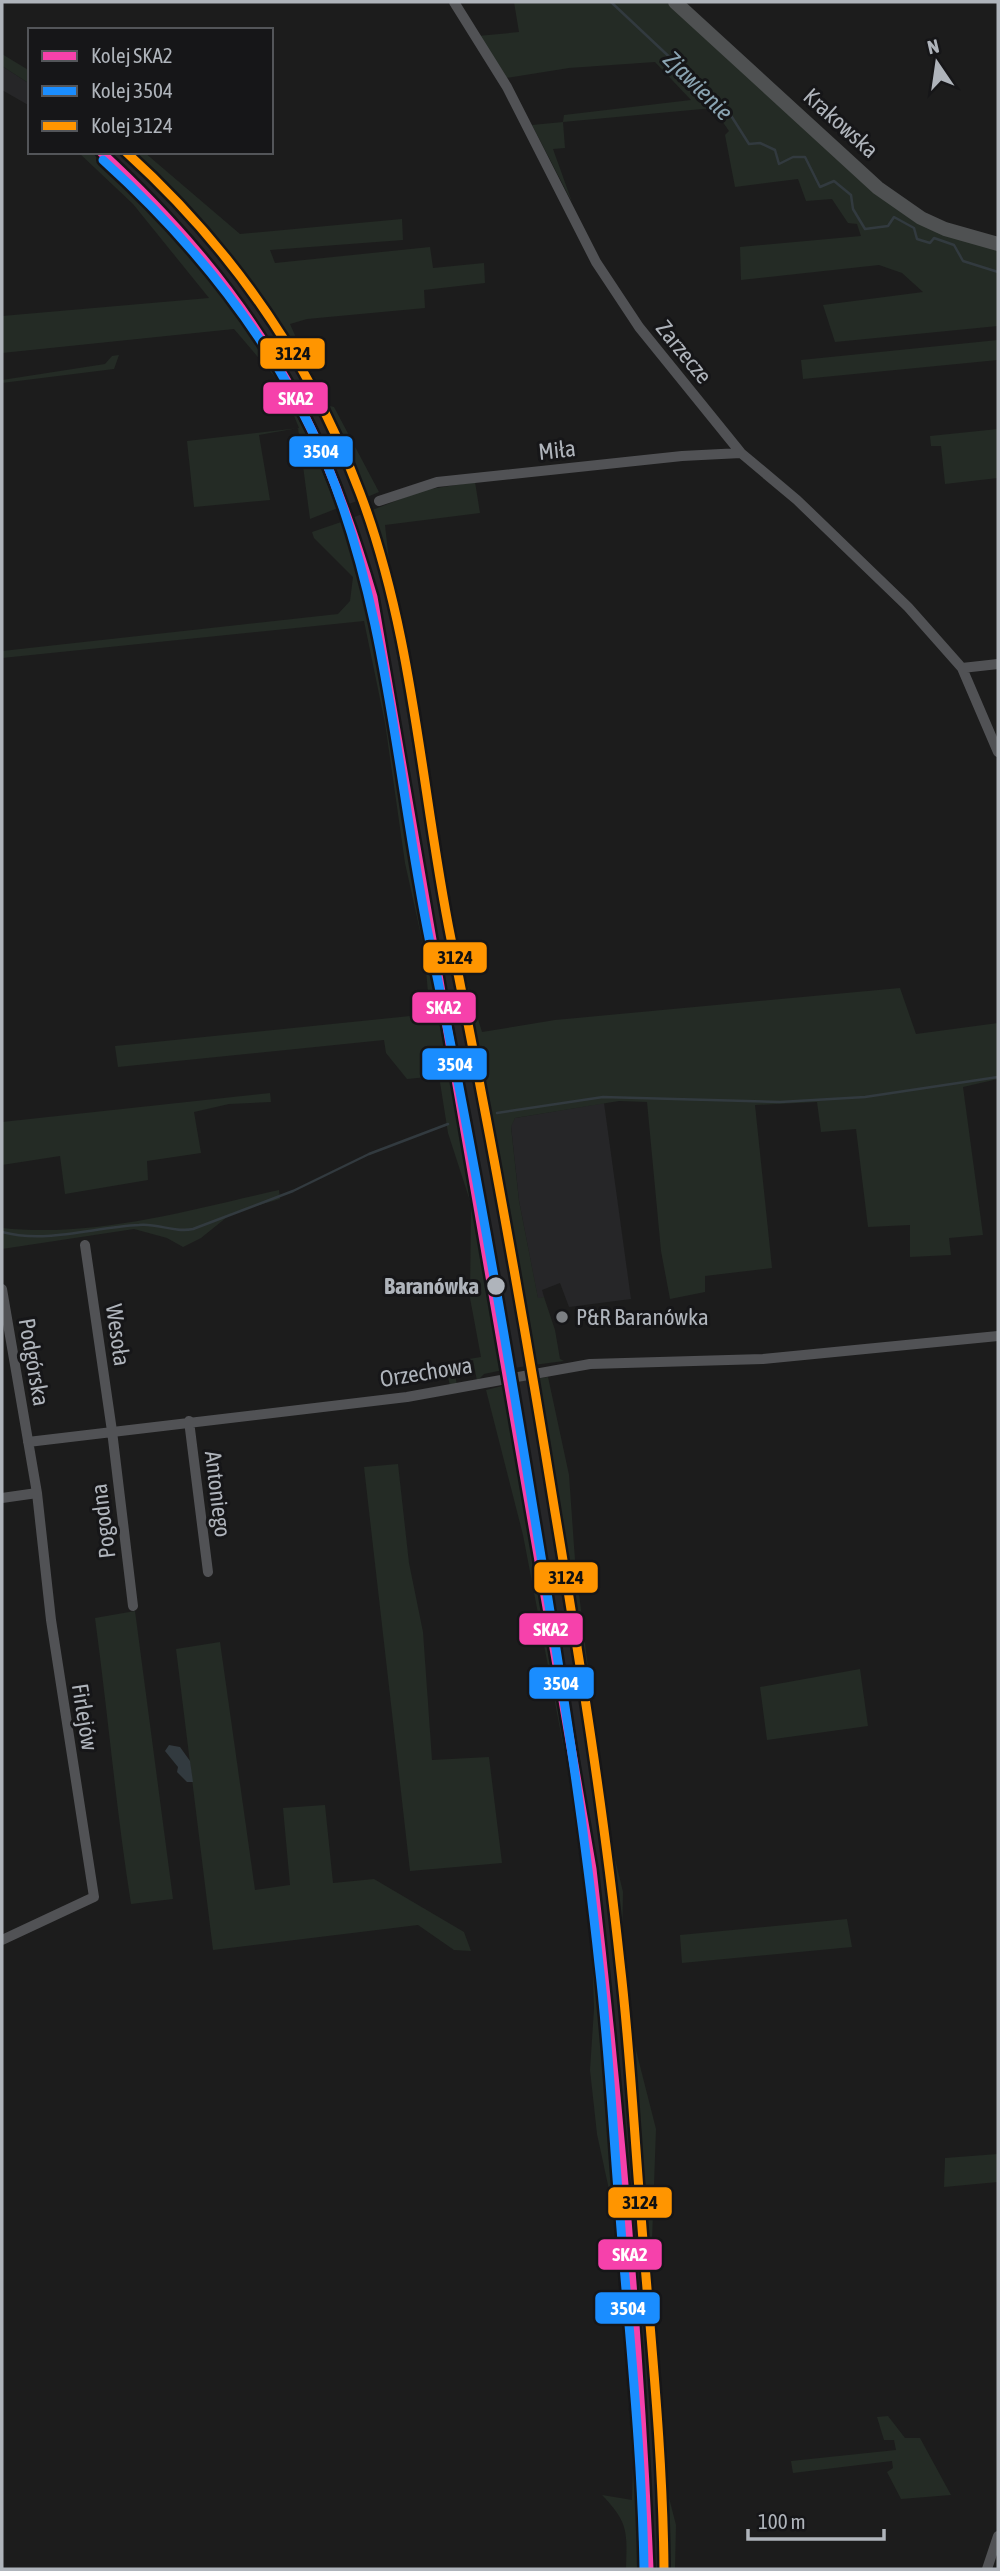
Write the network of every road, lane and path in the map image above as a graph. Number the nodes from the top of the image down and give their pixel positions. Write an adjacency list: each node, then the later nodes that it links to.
1 (454, 2): 4 (street, Zarzecze)
2 (675, 2): 3 (street, Krakowska)
3 (998, 244)
4 (741, 453): 5 (street, Miła); 7 (street, Zarzecze)
5 (379, 501)
6 (998, 664): 7 (street)
7 (962, 668): 8 (street)
8 (998, 752)
9 (85, 1245): 13 (street, Wesoła)
10 (2, 1289): 14 (street, Podgórska)
11 (998, 1336): 12 (street, Orzechowa)
12 (190, 1421): 13 (street, Orzechowa); 17 (street, Antoniego)
13 (112, 1431): 14 (street, Orzechowa); 18 (street, Pogodna)
14 (28, 1442): 15 (street, Firlejów)
15 (37, 1493): 16 (street); 19 (street, Firlejów)
16 (2, 1498)
17 (208, 1572)
18 (133, 1606)
19 (2, 1940)
20 (998, 2536): 21 (street)
21 (987, 2569)

